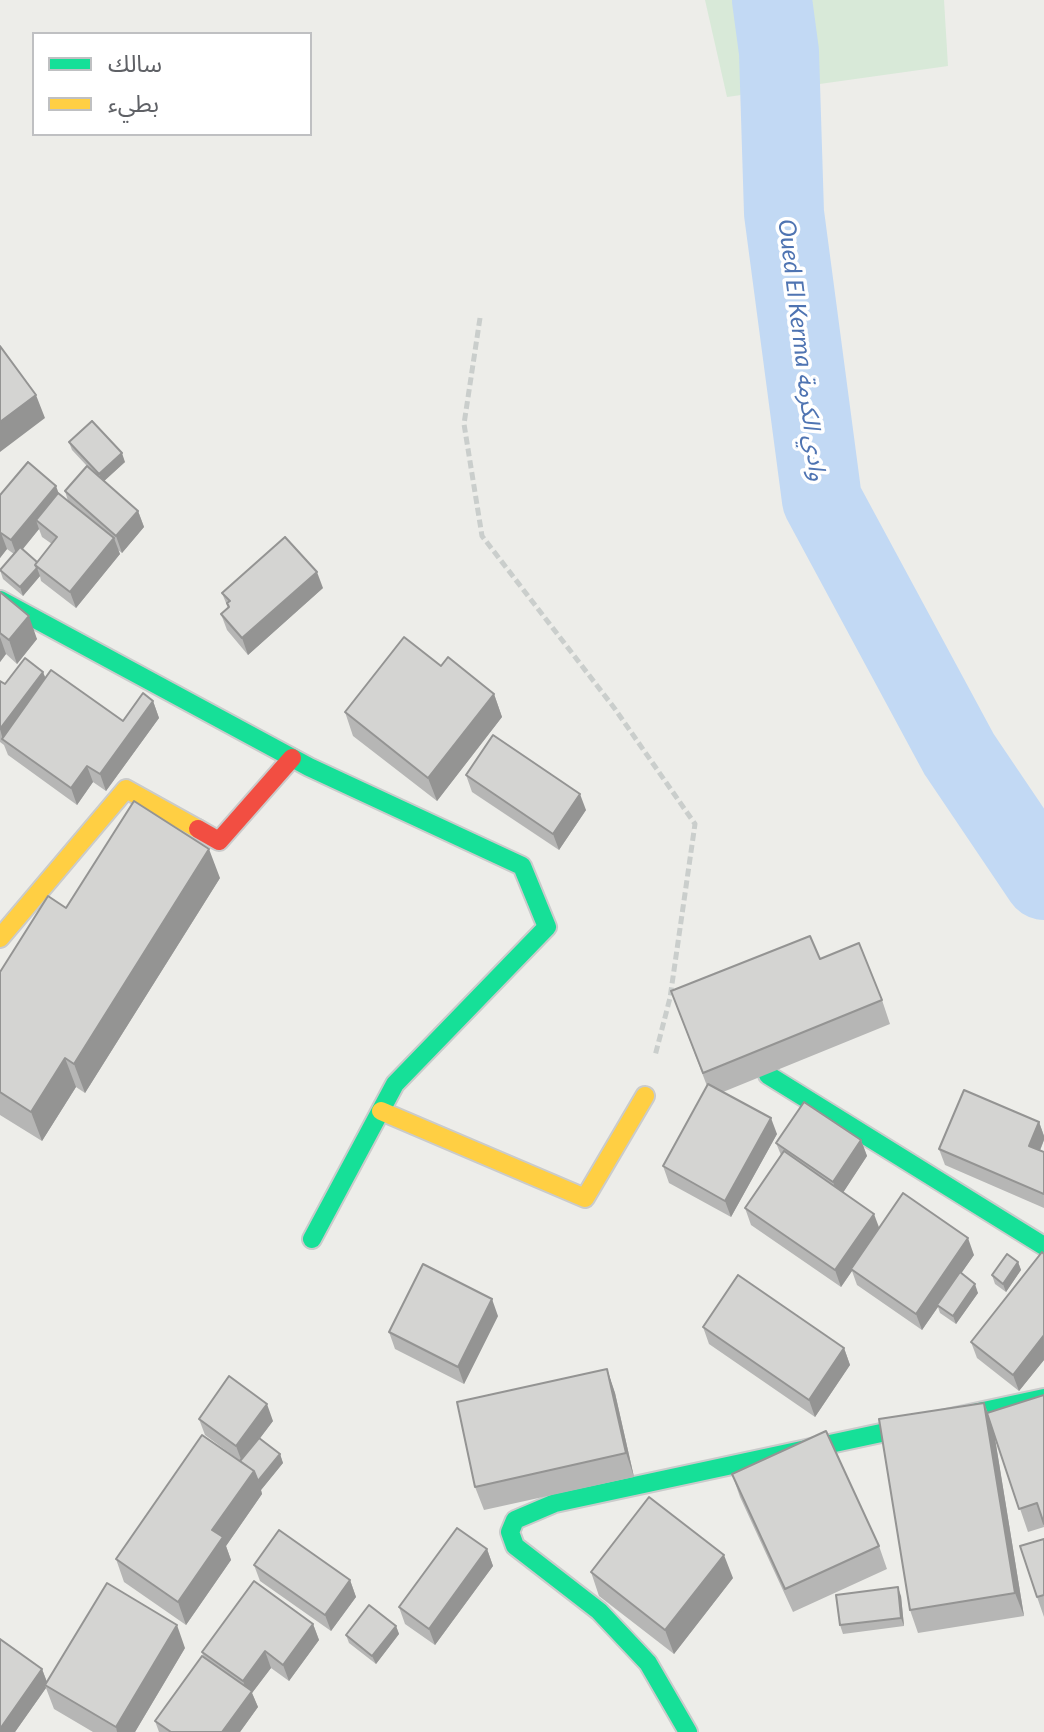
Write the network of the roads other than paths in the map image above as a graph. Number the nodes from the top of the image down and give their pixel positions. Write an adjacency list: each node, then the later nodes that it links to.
1 (0, 600): 2 (street)
2 (292, 758): 3 (street); 6 (street)
3 (0, 938)
4 (768, 1075): 8 (street)
5 (645, 1096): 6 (street)
6 (381, 1111): 7 (street)
7 (312, 1239)
8 (1044, 1246)
9 (1044, 1398): 10 (street)
10 (688, 1732)

